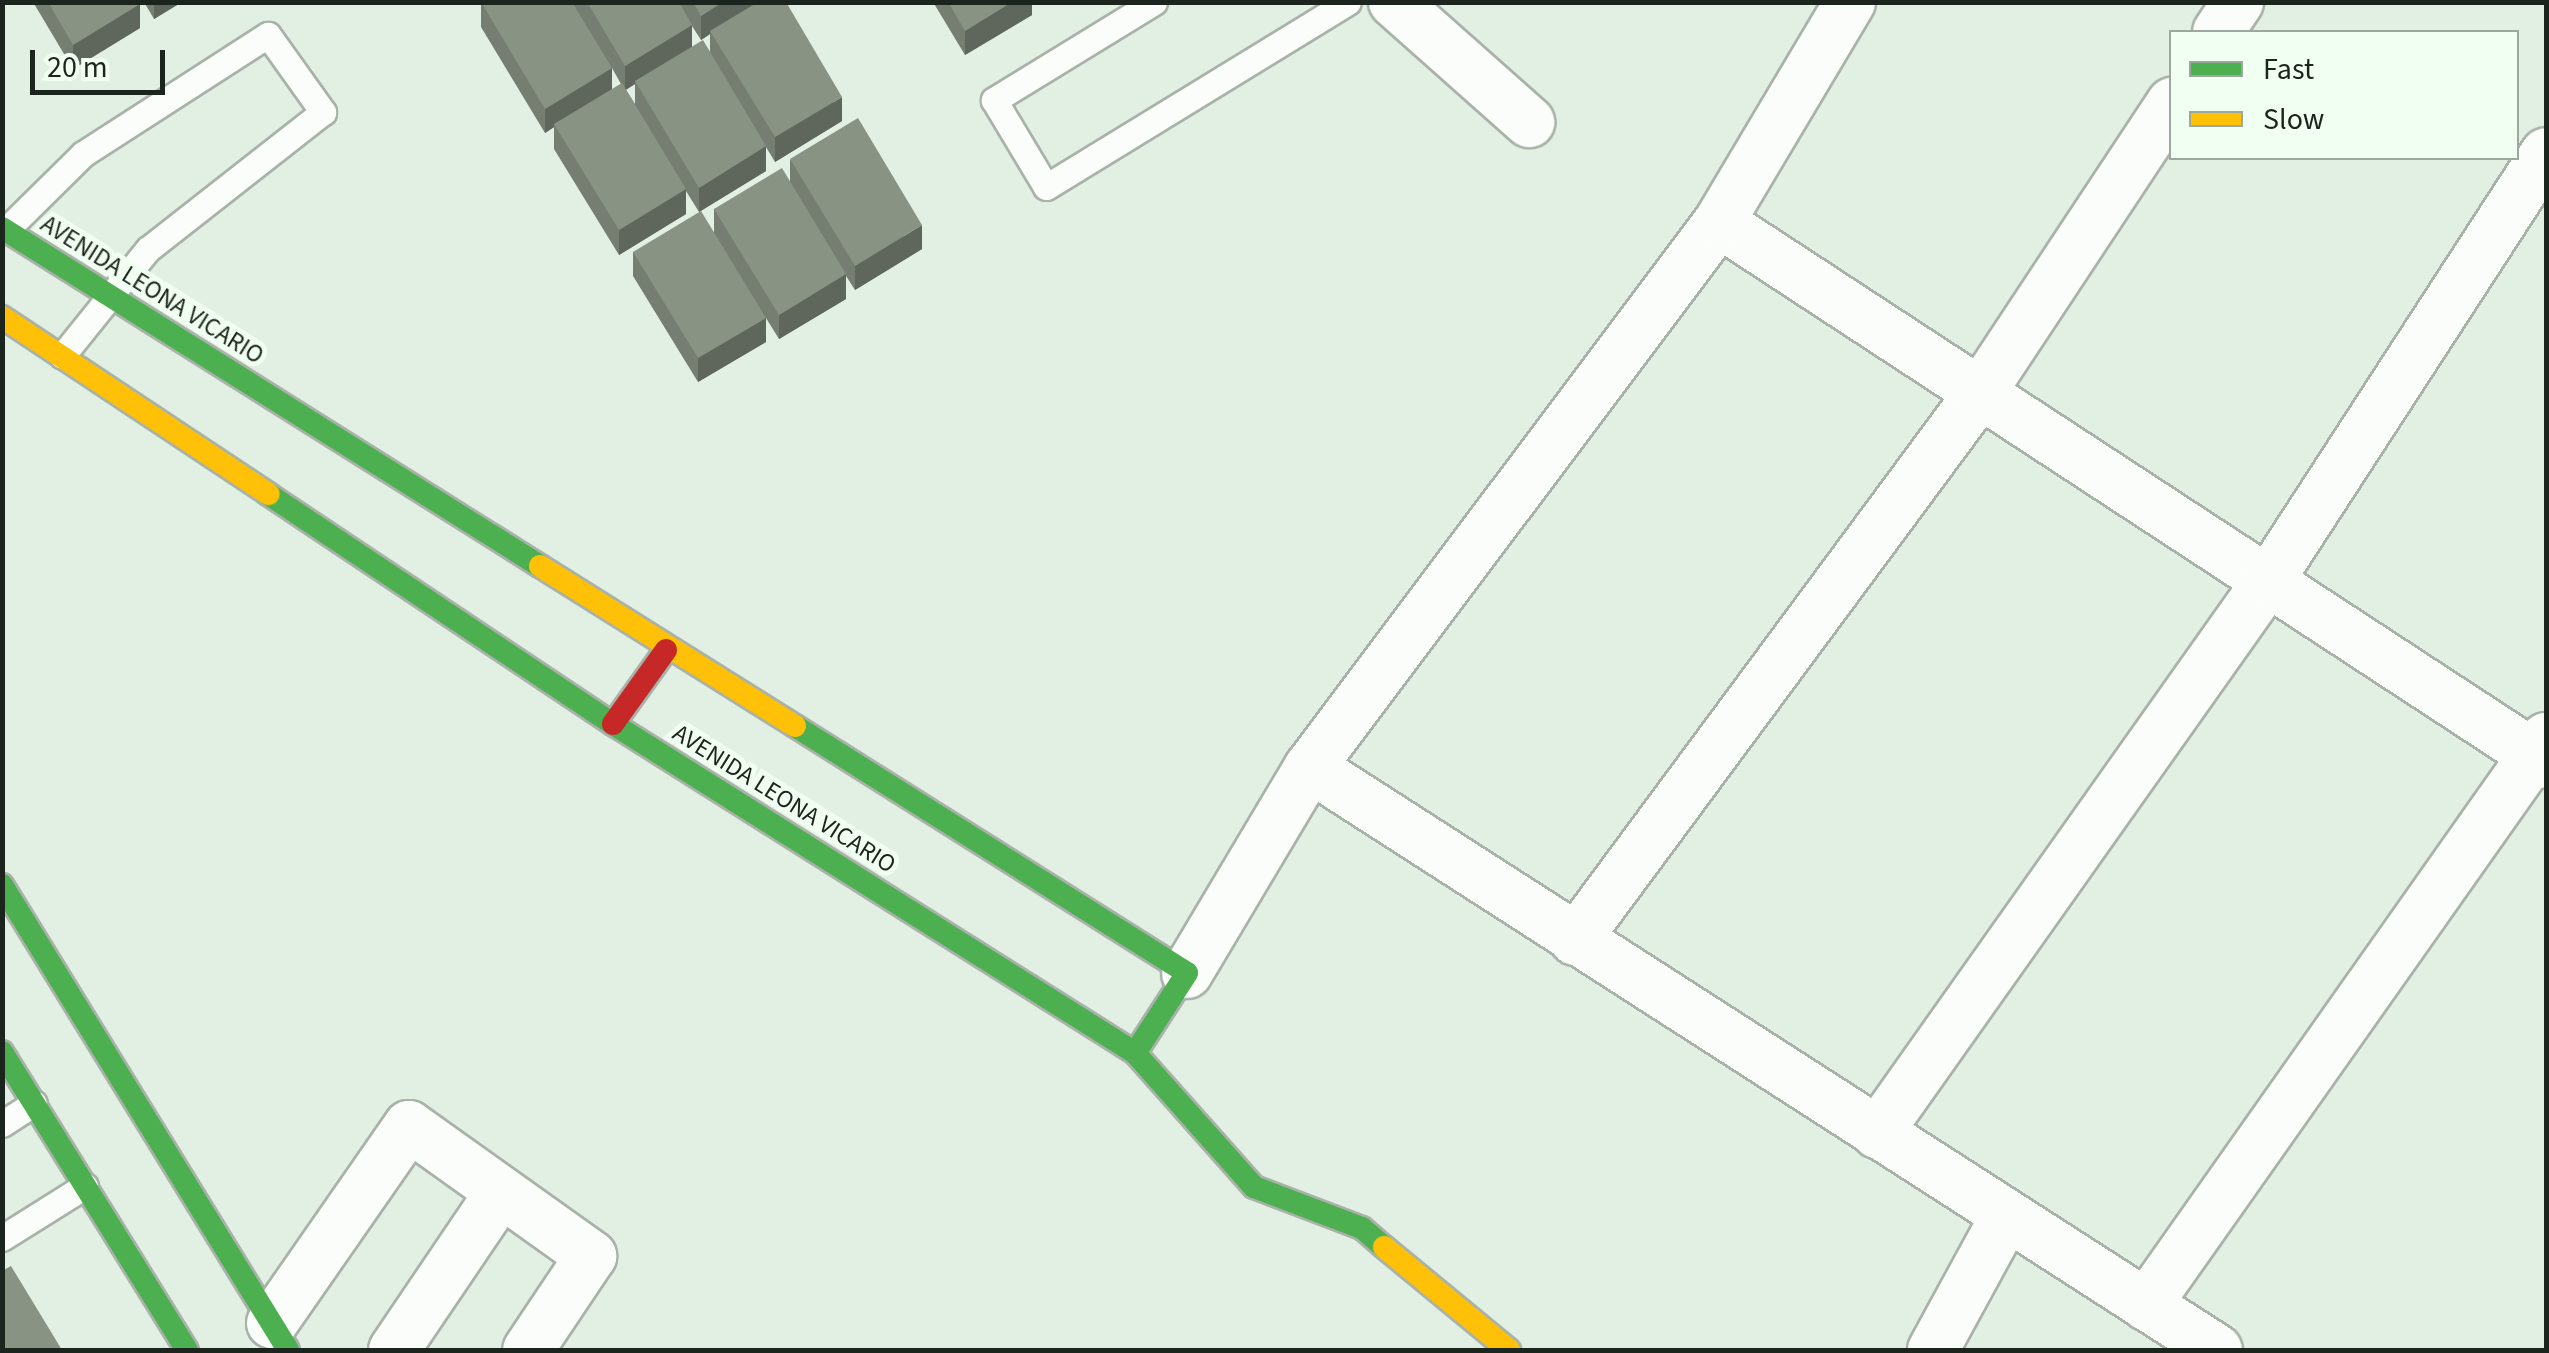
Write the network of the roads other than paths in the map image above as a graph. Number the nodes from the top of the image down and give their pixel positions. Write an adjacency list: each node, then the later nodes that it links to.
1 (1154, 2): 2 (lane)
2 (1348, 2)
3 (1394, 2): 8 (street)
4 (1850, 2): 10 (street)
5 (2238, 2): 6 (street)
6 (2219, 30)
7 (2169, 108): 15 (street)
8 (1529, 122)
9 (2546, 153): 16 (street)
10 (1719, 222): 15 (street); 20 (street)
11 (4, 229): 12 (main road, AVENIDA LEONA VICARIO); 12 (lane)
12 (108, 294): 14 (lane); 17 (main road, AVENIDA LEONA VICARIO)
13 (2, 317): 14 (main road, AVENIDA LEONA VICARIO)
14 (62, 356): 18 (main road, AVENIDA LEONA VICARIO)
15 (1980, 393): 16 (street); 22 (street)
16 (2268, 581): 19 (street); 28 (street)
17 (666, 650): 18 (main road); 23 (main road, AVENIDA LEONA VICARIO)
18 (614, 724): 25 (main road, AVENIDA LEONA VICARIO)
19 (2543, 752): 33 (street)
20 (1310, 768): 22 (street); 23 (street)
21 (2, 884): 34 (main road)
22 (1575, 940): 28 (street)
23 (1187, 973): 25 (main road)
24 (2, 1052): 26 (main road)
25 (1135, 1053): 38 (main road, AVENIDA LEONA VICARIO)
26 (34, 1103): 27 (lane); 29 (main road)
27 (2, 1124)
28 (1877, 1133): 31 (street)
29 (85, 1186): 32 (lane); 35 (main road)
30 (502, 1192): 34 (street); 36 (street); 37 (street)
31 (2006, 1216): 33 (street); 39 (street)
32 (2, 1238)
33 (2146, 1305): 40 (street)
34 (280, 1337)
35 (187, 1350)
36 (394, 1350)
37 (528, 1350)
38 (1509, 1350)
39 (1933, 1350)
40 (2217, 1350)

